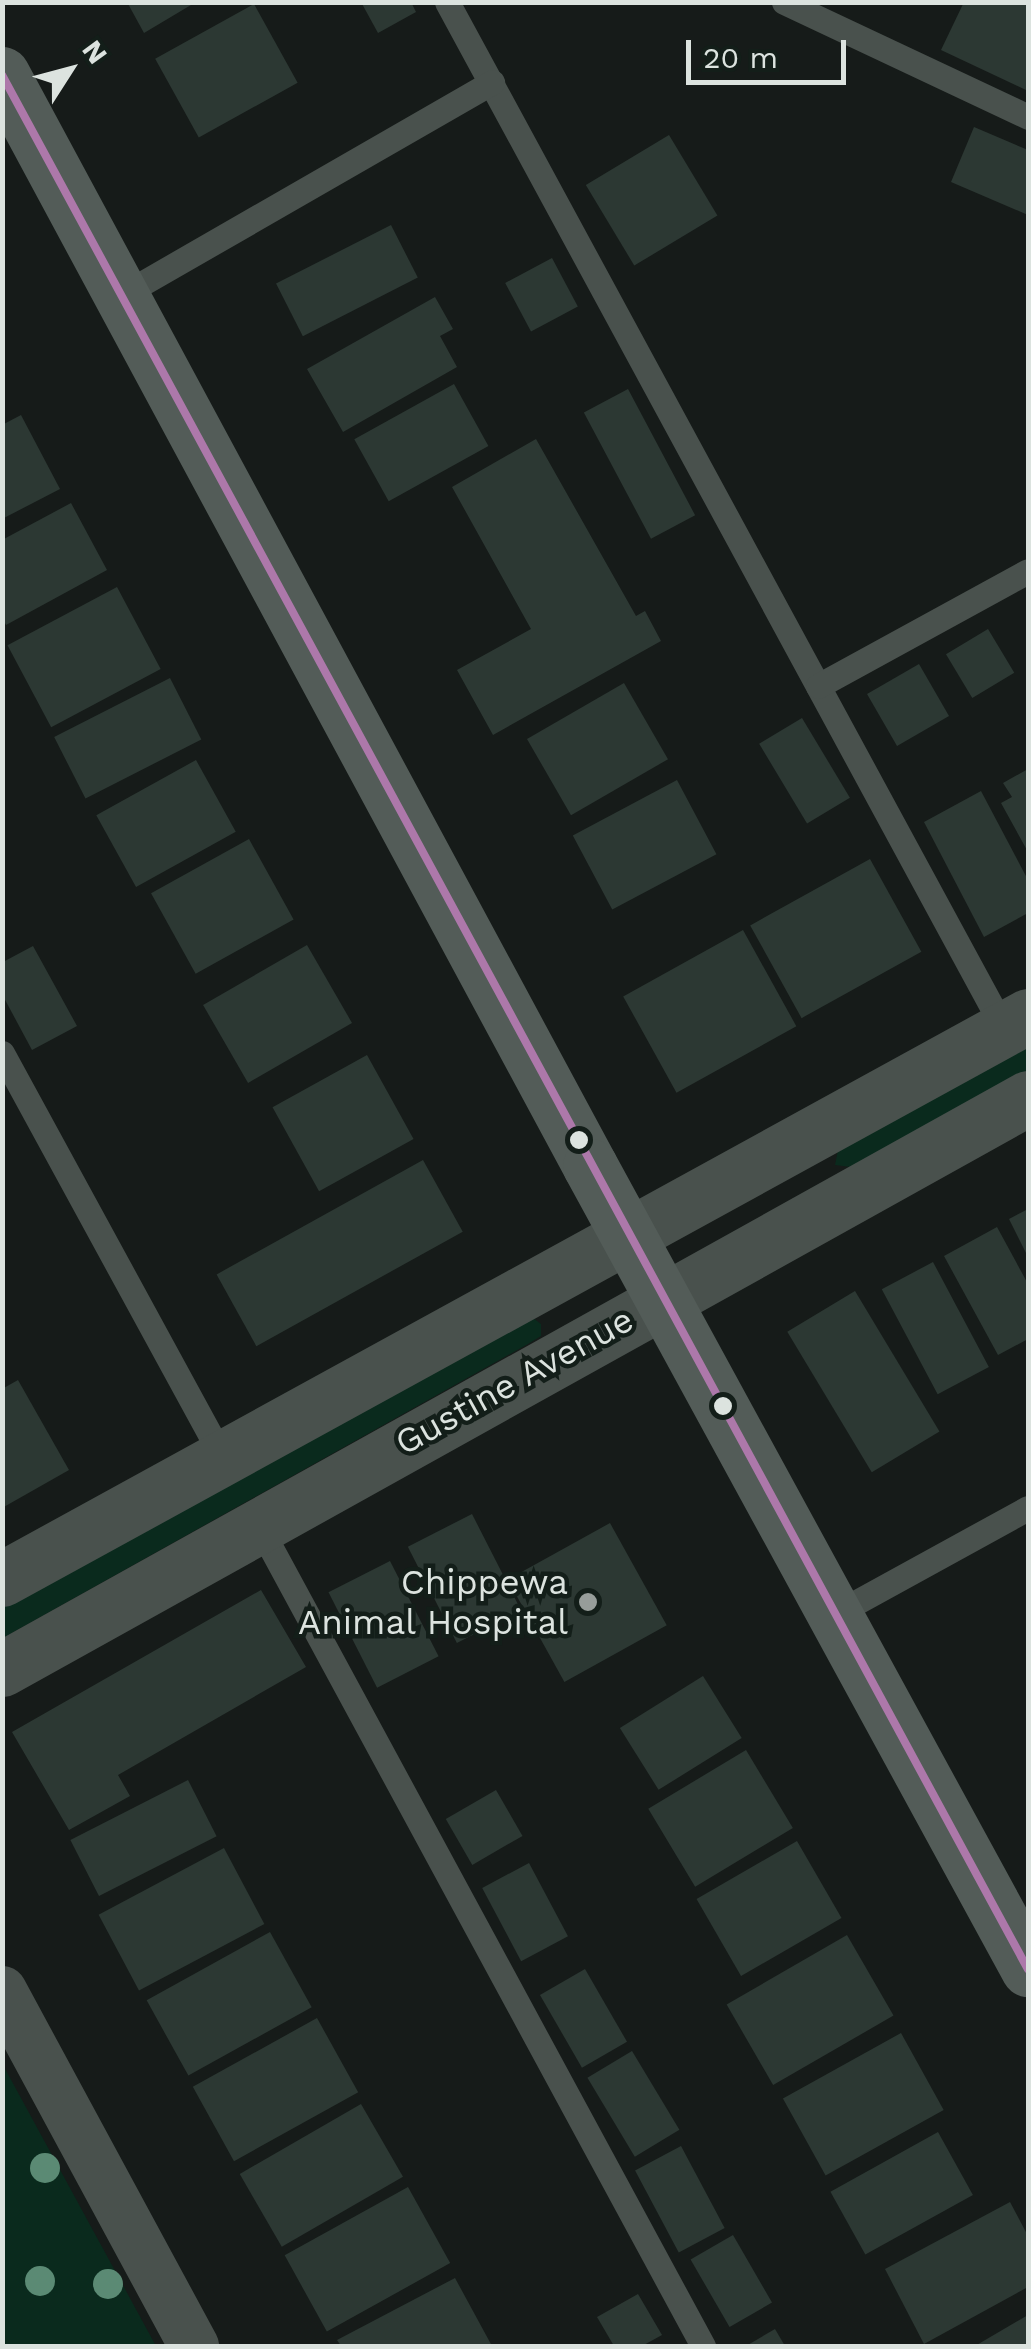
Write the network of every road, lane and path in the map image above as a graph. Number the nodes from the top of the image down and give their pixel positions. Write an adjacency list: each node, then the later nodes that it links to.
1 (447, 2): 4 (lane)
2 (784, 2): 5 (lane)
3 (2, 74): 6 (main road)
4 (492, 82): 6 (lane); 8 (lane)
5 (1028, 117)
6 (122, 294): 12 (main road)
7 (1028, 571): 8 (lane)
8 (818, 686): 9 (lane)
9 (1016, 1022): 12 (street, Gustine Avenue)
10 (2, 1053): 14 (lane)
11 (1028, 1098): 13 (street, Gustine Avenue)
12 (629, 1236): 13 (main road); 14 (street, Gustine Avenue)
13 (663, 1298): 16 (street, Gustine Avenue); 18 (main road)
14 (222, 1458): 17 (street, Gustine Avenue)
15 (1028, 1508): 18 (lane)
16 (258, 1524): 19 (street, Gustine Avenue); 23 (lane)
17 (2, 1579)
18 (835, 1614): 20 (main road)
19 (2, 1668)
20 (1021, 1936)
21 (2, 1990): 22 (street)
22 (194, 2346)
23 (702, 2346)

